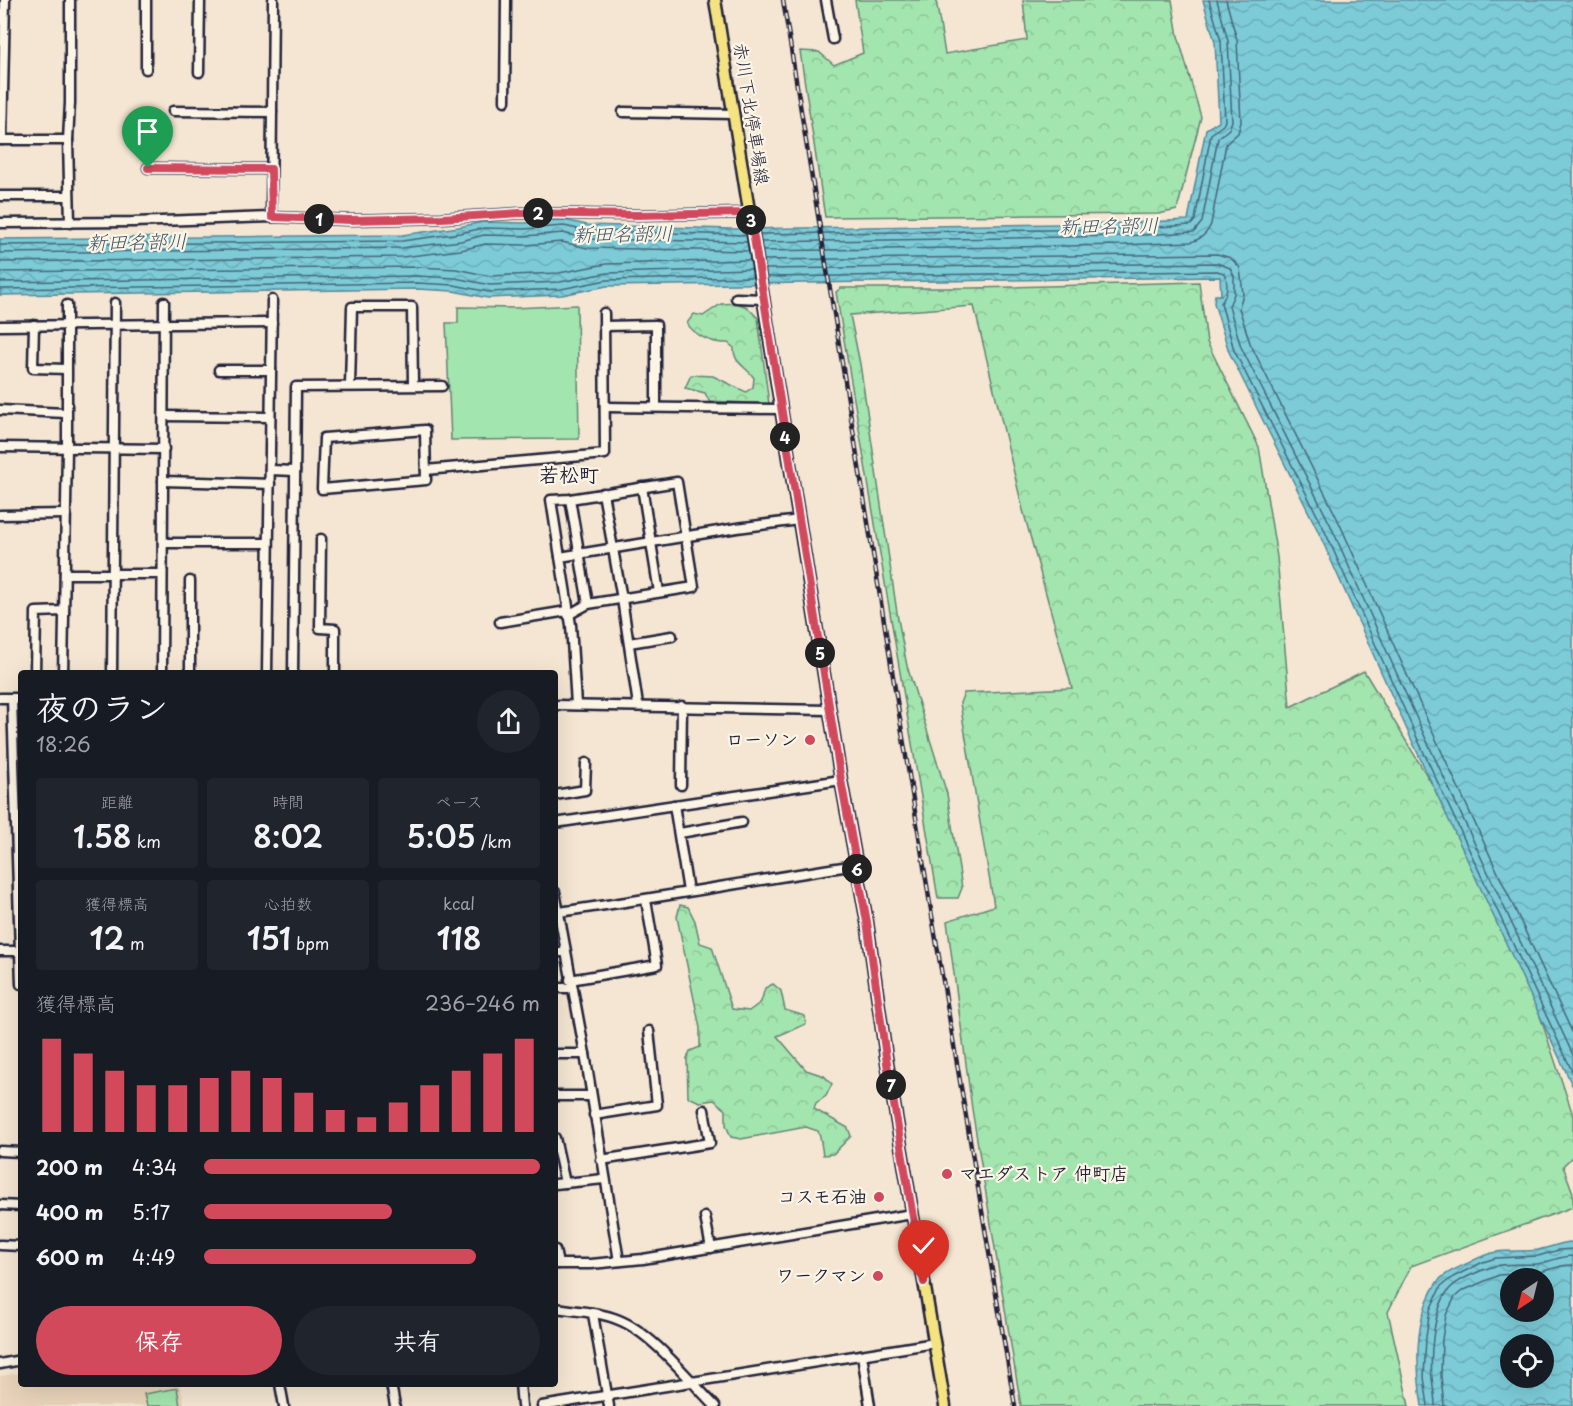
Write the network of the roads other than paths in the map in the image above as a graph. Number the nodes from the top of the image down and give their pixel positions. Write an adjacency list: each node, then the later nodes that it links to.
1 (5, 0): 17 (street)
2 (70, 0): 18 (street)
3 (146, 0): 10 (street)
4 (200, 0): 11 (street)
5 (273, 0): 14 (street)
6 (506, 0): 12 (street)
7 (715, 0): 16 (main road, 赤川下北停車場線)
8 (826, 0): 9 (street)
9 (833, 39)
10 (146, 69)
11 (199, 72)
12 (505, 101)
13 (173, 111): 14 (street)
14 (272, 112): 20 (street)
15 (623, 112): 16 (street)
16 (734, 114): 23 (main road, 赤川下北停車場線)
17 (1, 140): 18 (street)
18 (68, 140): 22 (street)
19 (148, 168): 20 (street)
20 (271, 169): 24 (street)
21 (0, 196): 22 (street)
22 (68, 196): 25 (street)
23 (750, 215): 24 (street); 29 (main road, 赤川下北停車場線)
24 (272, 217): 25 (street)
25 (70, 223): 26 (street)
26 (0, 224)
27 (736, 298): 29 (street)
28 (272, 300): 34 (street)
29 (764, 300): 49 (main road, 赤川下北停車場線)
30 (164, 302): 36 (street)
31 (115, 303): 38 (street)
32 (67, 305): 35 (street)
33 (604, 314): 40 (street)
34 (272, 323): 36 (street); 43 (street)
35 (67, 324): 37 (street); 38 (street); 41 (street)
36 (164, 324): 38 (street); 52 (street)
37 (34, 325): 39 (street); 41 (street)
38 (115, 325): 56 (street)
39 (0, 326)
40 (604, 326): 47 (street); 48 (street)
41 (66, 369): 51 (street)
42 (219, 370): 43 (street)
43 (271, 370): 53 (street)
44 (413, 385): 45 (street); 45 (street); 46 (street)
45 (350, 386): 60 (street)
46 (442, 386)
47 (605, 407): 48 (street); 59 (street)
48 (656, 407): 49 (street)
49 (781, 409): 68 (main road, 赤川下北停車場線)
50 (0, 410): 51 (street)
51 (66, 412): 55 (street)
52 (164, 416): 53 (street); 57 (street)
53 (269, 417): 58 (street)
54 (0, 447): 55 (street)
55 (68, 448): 56 (street); 66 (street)
56 (114, 449): 57 (street); 78 (street)
57 (164, 449): 61 (street)
58 (270, 470): 60 (street); 62 (street)
59 (426, 470): 59 (street)
60 (295, 471): 95 (street)
61 (163, 481): 62 (street); 72 (street)
62 (270, 484): 73 (street)
63 (642, 487): 64 (street); 69 (street); 71 (street)
64 (603, 493): 65 (street); 74 (street)
65 (570, 499): 75 (street); 76 (street)
66 (66, 514): 67 (street); 77 (street)
67 (0, 515)
68 (799, 520): 69 (street); 103 (main road, 赤川下北停車場線)
69 (687, 537): 71 (street); 81 (street)
70 (321, 539): 96 (street)
71 (651, 542): 74 (street); 81 (street)
72 (163, 543): 73 (street); 79 (street)
73 (268, 543): 94 (street)
74 (613, 548): 75 (street); 82 (street)
75 (580, 553): 76 (street); 83 (street)
76 (560, 557): 85 (street)
77 (65, 574): 78 (street); 84 (street)
78 (112, 574): 79 (street); 91 (street)
79 (162, 574): 92 (street)
80 (190, 580): 93 (street)
81 (659, 592): 82 (street)
82 (622, 599): 83 (street); 88 (street)
83 (588, 604): 85 (street)
84 (64, 611): 89 (street); 90 (street)
85 (568, 613): 86 (street); 100 (street)
86 (500, 622)
87 (672, 636): 88 (street)
88 (629, 643): 101 (street)
89 (35, 670)
90 (63, 670)
91 (112, 670)
92 (162, 670)
93 (190, 670)
94 (267, 670)
95 (293, 670)
96 (335, 670)
97 (0, 698): 98 (street)
98 (16, 699): 111 (street)
99 (558, 705): 100 (street)
100 (576, 705): 101 (street)
101 (638, 705): 102 (street)
102 (682, 706): 103 (street); 106 (street)
103 (830, 710): 105 (main road, 赤川下北停車場線)
104 (586, 763): 107 (street)
105 (841, 780): 108 (street); 113 (main road, 赤川下北停車場線)
106 (681, 785)
107 (558, 794)
108 (674, 805): 110 (street); 112 (street)
109 (742, 822): 112 (street)
110 (558, 824)
111 (18, 825)
112 (680, 833): 114 (street)
113 (856, 865): 114 (street); 140 (main road, 赤川下北停車場線)
114 (688, 891): 115 (street)
115 (646, 900): 116 (street); 122 (street)
116 (558, 909)
117 (558, 914): 121 (street)
118 (0, 951): 119 (street)
119 (18, 951)
120 (558, 952): 121 (street)
121 (565, 952): 122 (street)
122 (570, 984): 123 (street); 126 (street)
123 (558, 987)
124 (649, 1031): 130 (street)
125 (558, 1054): 126 (street)
126 (585, 1054): 128 (street)
127 (558, 1096): 128 (street)
128 (591, 1096): 130 (street)
129 (704, 1110): 134 (street)
130 (594, 1115): 134 (street)
131 (0, 1151): 132 (street)
132 (18, 1152)
133 (558, 1152): 136 (street)
134 (601, 1160): 135 (street)
135 (604, 1179): 136 (street); 145 (street)
136 (565, 1183): 137 (street)
137 (558, 1184)
138 (0, 1205): 139 (street)
139 (18, 1206)
140 (912, 1214): 144 (street); 149 (main road, 赤川下北停車場線)
141 (705, 1217): 144 (street)
142 (0, 1245): 143 (street)
143 (18, 1246)
144 (711, 1248): 145 (street)
145 (619, 1261): 146 (street)
146 (558, 1264)
147 (558, 1308): 148 (street)
148 (593, 1314): 153 (street); 157 (street)
149 (935, 1343): 150 (street); 165 (main road, 赤川下北停車場線)
150 (862, 1355): 153 (street); 164 (street)
151 (18, 1361): 152 (street)
152 (0, 1364)
153 (690, 1381): 157 (street); 163 (street)
154 (281, 1387): 158 (street)
155 (392, 1387): 159 (street)
156 (519, 1387): 160 (street)
157 (607, 1396): 161 (street); 162 (street)
158 (284, 1406)
159 (395, 1406)
160 (522, 1406)
161 (542, 1406)
162 (609, 1406)
163 (715, 1406)
164 (870, 1406)
165 (945, 1406)

